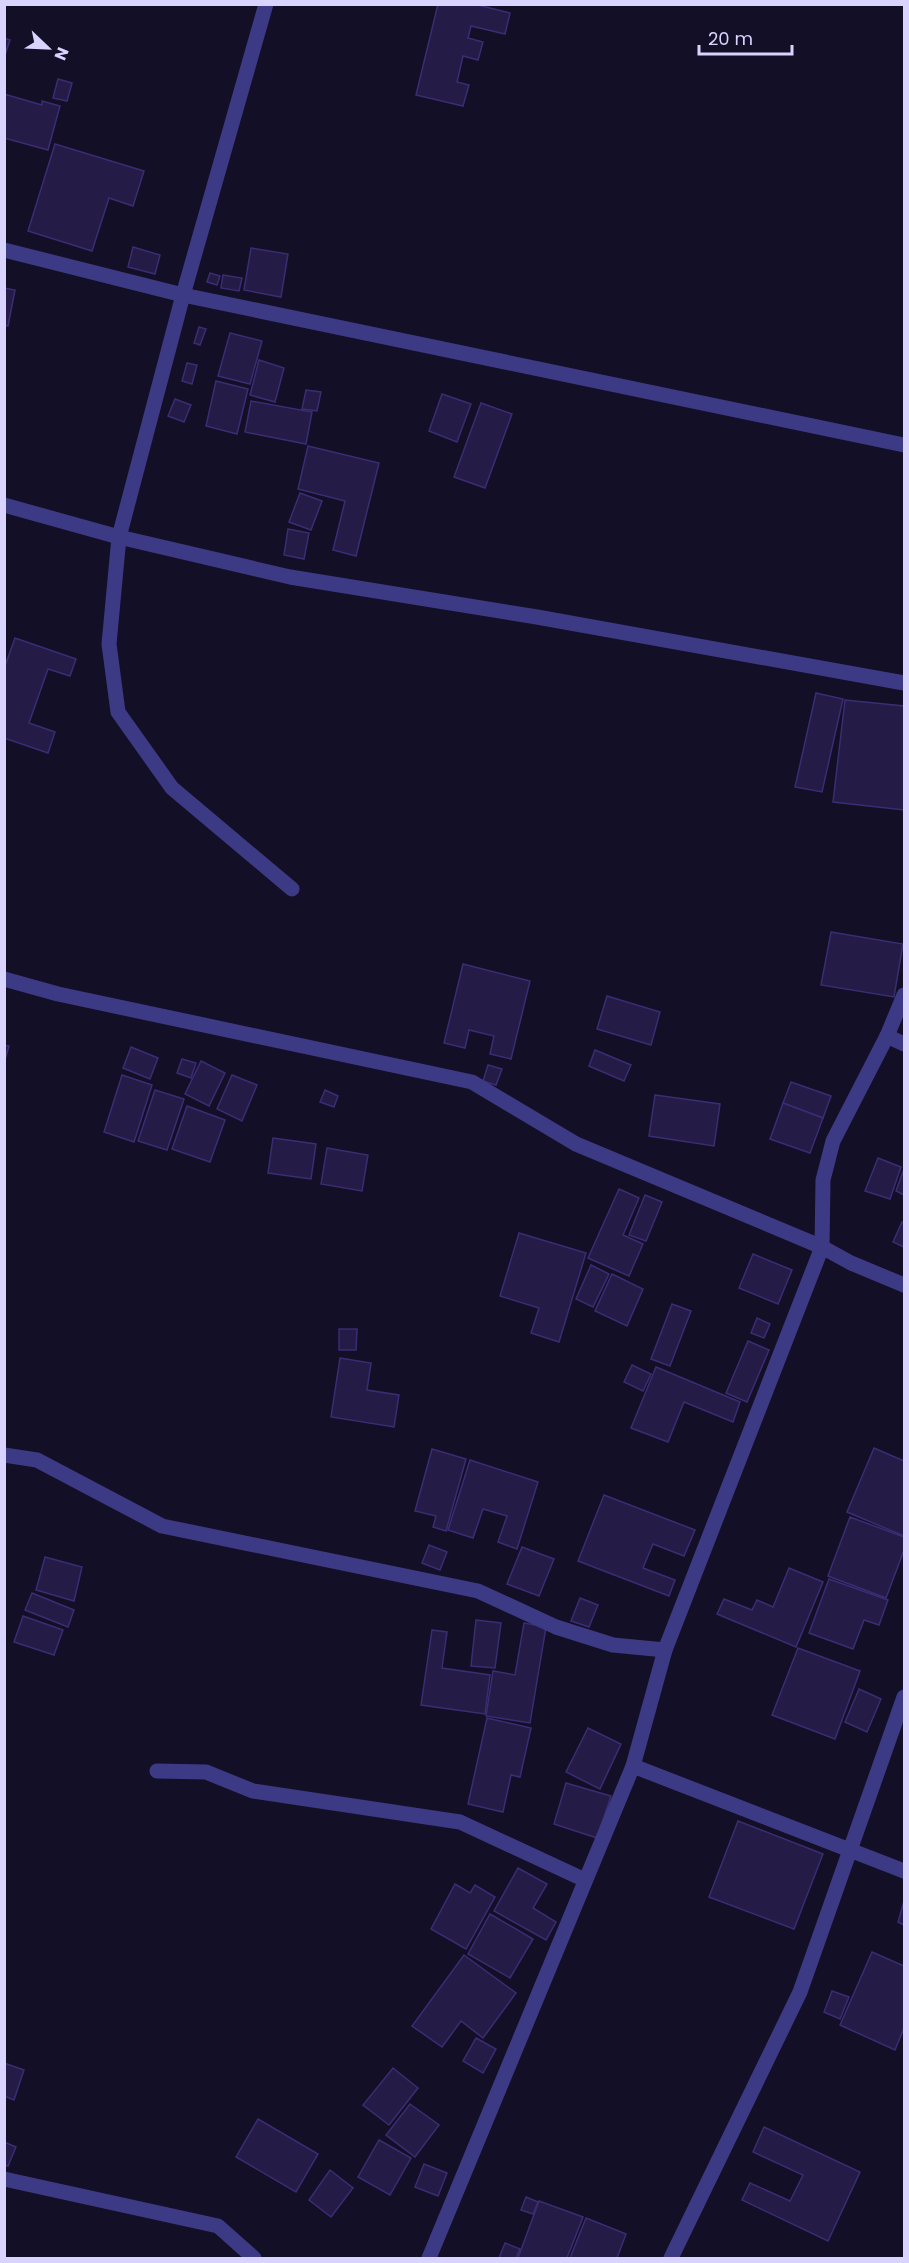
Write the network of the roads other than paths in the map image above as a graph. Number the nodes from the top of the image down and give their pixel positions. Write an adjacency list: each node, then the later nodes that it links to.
1 (266, 4): 3 (street)
2 (4, 250): 3 (street)
3 (183, 295): 4 (street); 6 (street)
4 (904, 445)
5 (4, 505): 6 (street)
6 (119, 537): 7 (street); 8 (street)
7 (904, 683)
8 (292, 889)
9 (4, 979): 13 (street)
10 (904, 995): 11 (street)
11 (887, 1036): 12 (street); 13 (street)
12 (904, 1044)
13 (822, 1247): 14 (street); 16 (street)
14 (904, 1285)
15 (4, 1455): 16 (street)
16 (665, 1650): 18 (street)
17 (904, 1697): 20 (street)
18 (633, 1766): 20 (street); 22 (street)
19 (157, 1771): 22 (street)
20 (849, 1850): 21 (street); 26 (street)
21 (904, 1871)
22 (585, 1880): 25 (street)
23 (4, 2179): 24 (street)
24 (254, 2259)
25 (429, 2259)
26 (671, 2259)

